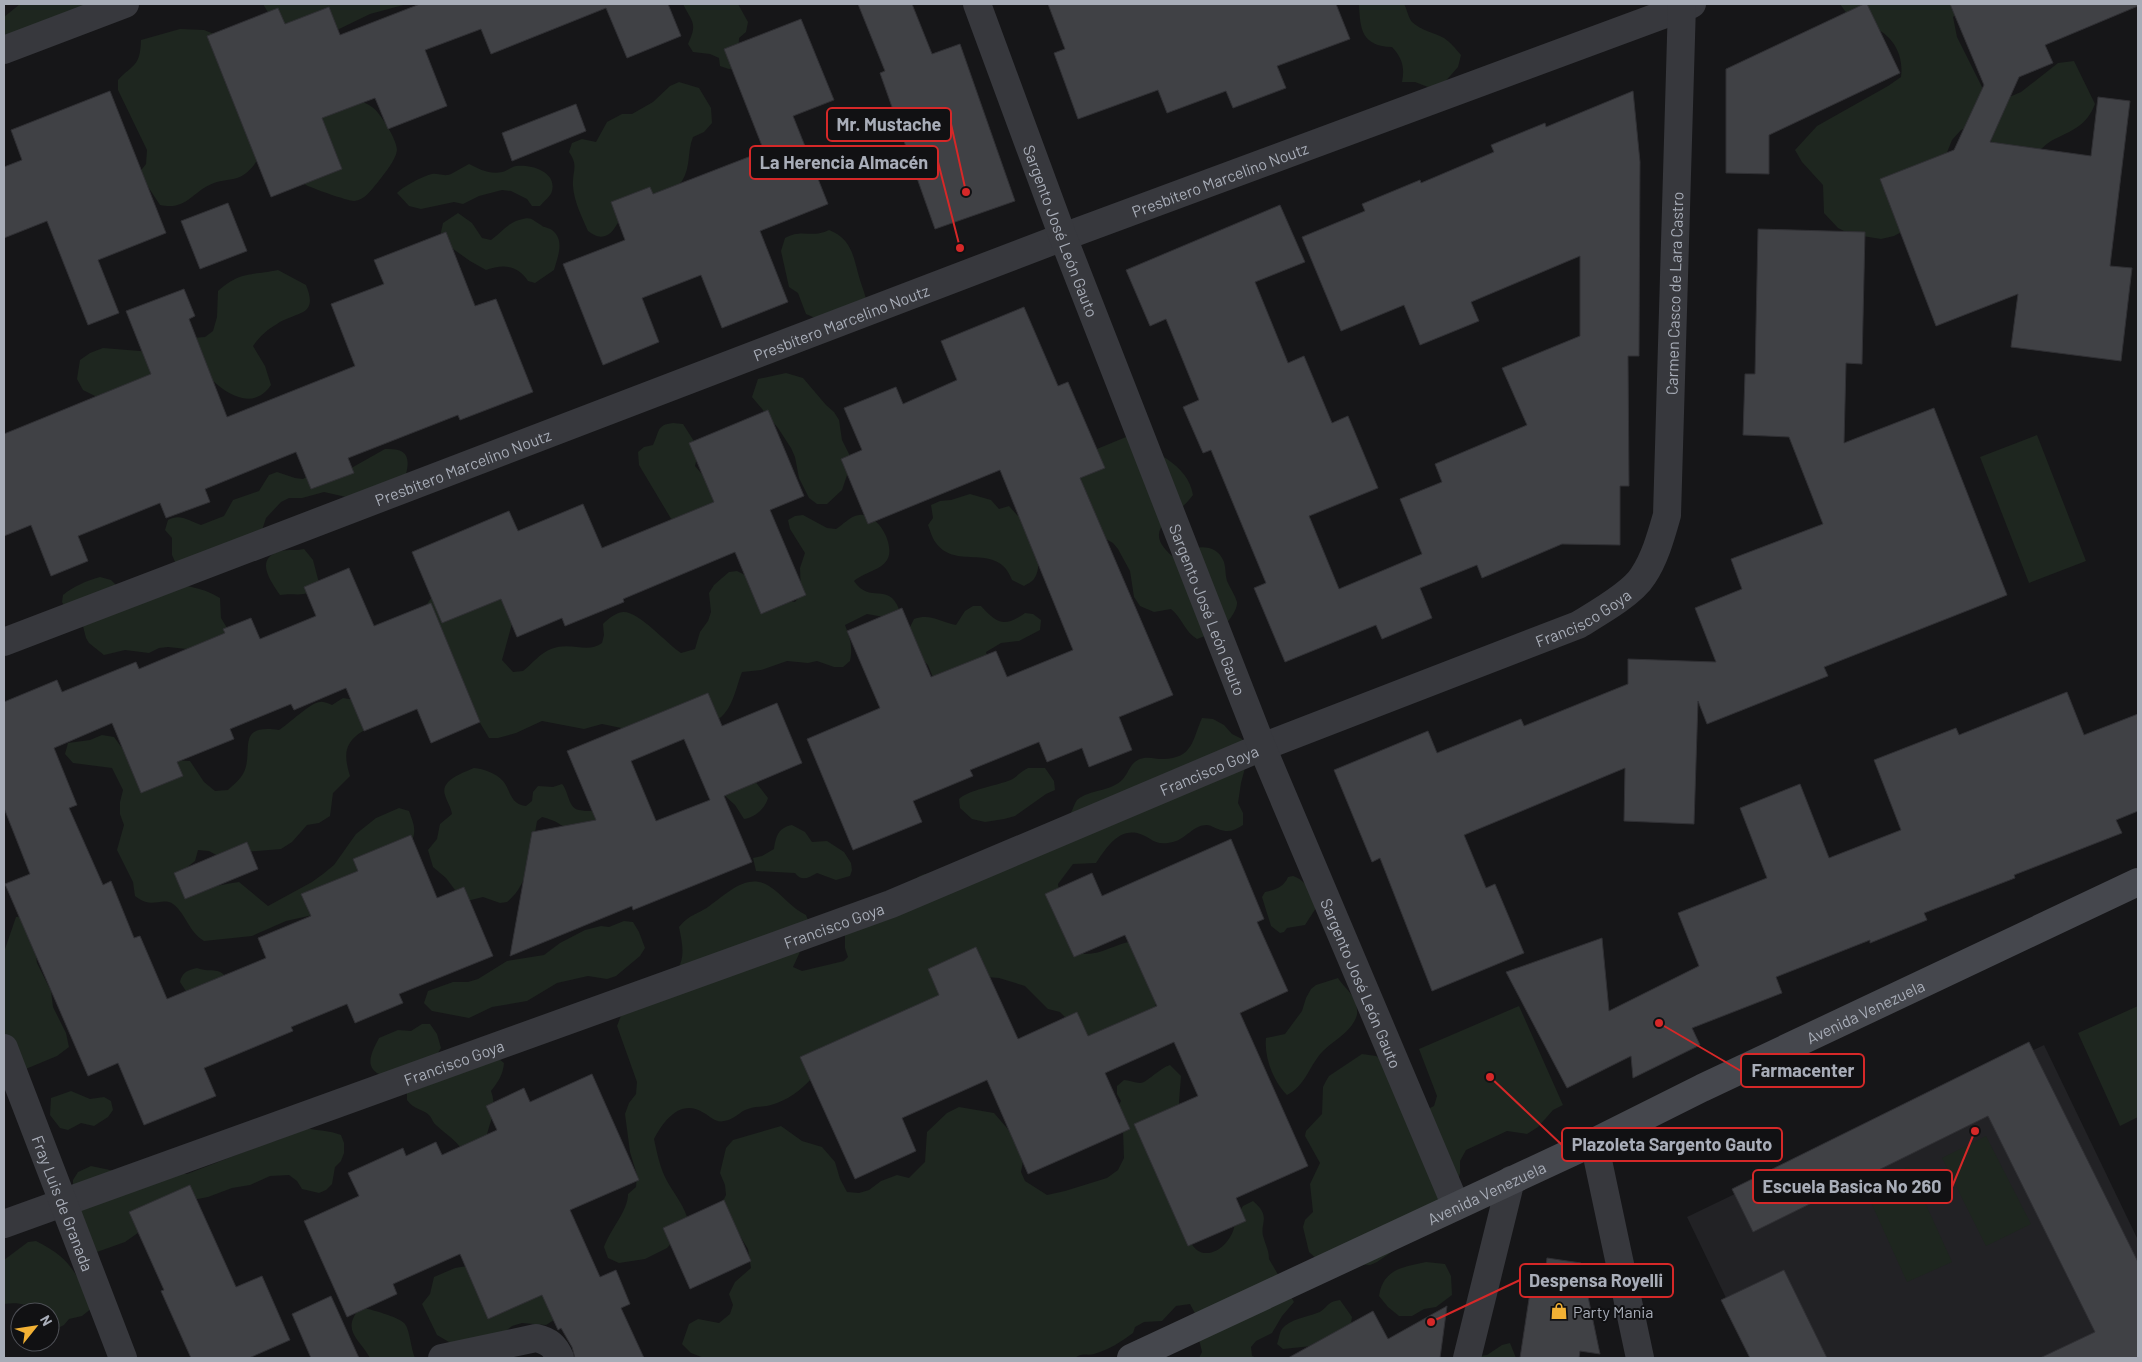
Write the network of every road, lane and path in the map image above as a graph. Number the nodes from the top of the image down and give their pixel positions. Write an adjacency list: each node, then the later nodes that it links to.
1 (125, 4): 4 (street)
2 (977, 4): 5 (street, Sargento José León Gauto)
3 (1685, 5): 5 (street, Presbítero Marcelino Noutz); 6 (street, Carmen Casco de Lara Castro)
4 (4, 50)
5 (1063, 237): 7 (street, Presbítero Marcelino Noutz); 8 (street, Sargento José León Gauto)
6 (1642, 578): 8 (street, Francisco Goya)
7 (4, 642)
8 (1262, 747): 13 (street, Francisco Goya); 14 (street, Sargento José León Gauto)
9 (2138, 882): 11 (main road, Avenida Venezuela)
10 (4, 1048): 13 (street, Fray Luis de Granada)
11 (1594, 1142): 12 (main road, Avenida Venezuela); 21 (street)
12 (1511, 1180): 14 (main road, Avenida Venezuela); 20 (street)
13 (62, 1203): 15 (street, Francisco Goya); 16 (street, Fray Luis de Granada)
14 (1456, 1206): 19 (main road, Avenida Venezuela)
15 (4, 1224)
16 (123, 1358)
17 (442, 1358): 18 (street)
18 (560, 1358)
19 (1131, 1358)
20 (1467, 1358)
21 (1640, 1358)

